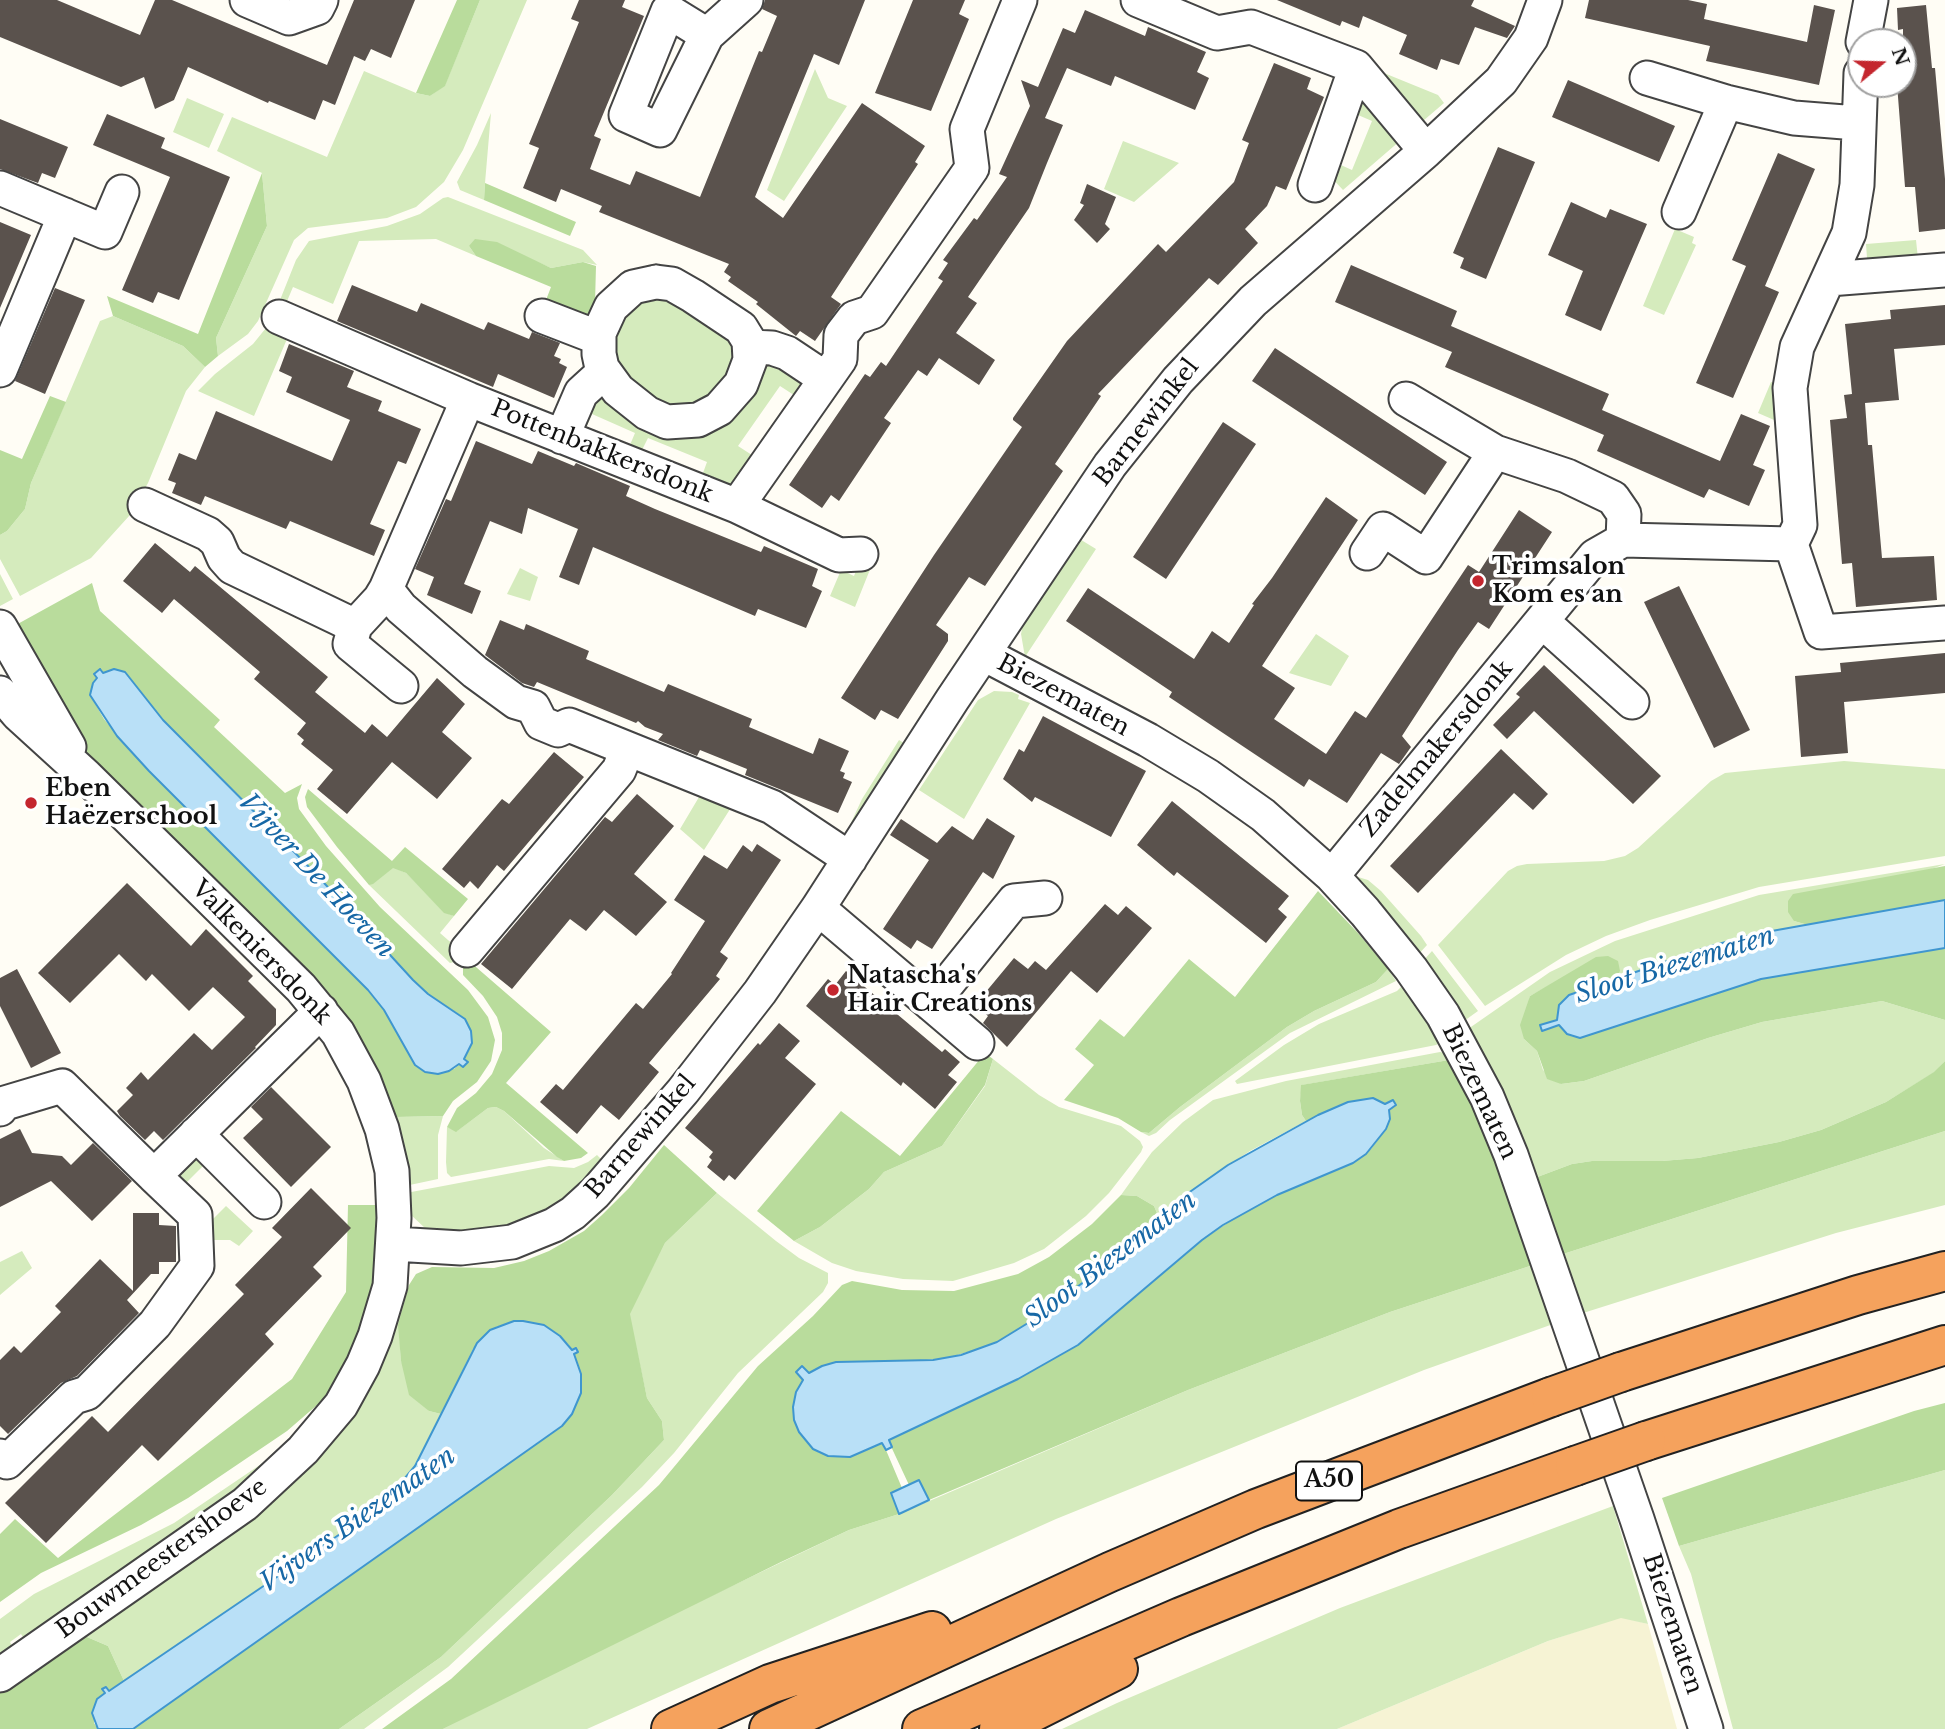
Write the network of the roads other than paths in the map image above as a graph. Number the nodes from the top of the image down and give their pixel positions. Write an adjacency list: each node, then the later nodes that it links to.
1 (247, 0): 2 (street)
2 (321, 0)
3 (746, 0): 9 (street)
4 (1020, 0): 29 (street, Pottenbakkersdonk)
5 (1138, 0): 10 (street)
6 (1545, 0): 15 (street, Barnewinkel)
7 (1871, 0): 8 (street)
8 (1866, 28)
9 (707, 35)
10 (1356, 67): 15 (street); 16 (street)
11 (1647, 78): 13 (street)
12 (1859, 98): 14 (street)
13 (1726, 102): 14 (street); 19 (street)
14 (1857, 123): 22 (street)
15 (1426, 150): 45 (street, Barnewinkel)
16 (1315, 185)
17 (0, 188): 20 (street)
18 (122, 192): 20 (street)
19 (1679, 212)
20 (65, 215): 27 (street)
21 (1945, 270): 22 (street)
22 (1829, 279): 37 (street)
23 (542, 316): 25 (street)
24 (279, 317): 30 (street, Pottenbakkersdonk)
25 (598, 338): 26 (street); 28 (street)
26 (751, 347): 28 (street); 29 (street)
27 (0, 370)
28 (604, 372): 32 (street)
29 (826, 379): 35 (street, Pottenbakkersdonk)
30 (468, 399): 32 (street, Pottenbakkersdonk); 40 (street, Pottenbakkersdonk)
31 (1406, 400): 33 (street)
32 (562, 437): 35 (street, Pottenbakkersdonk)
33 (1495, 452): 36 (street); 38 (street)
34 (145, 505): 44 (street)
35 (737, 506): 39 (street, Pottenbakkersdonk)
36 (1623, 540): 37 (street); 41 (street, Zadelmakersdonk)
37 (1791, 544): 42 (street)
38 (1367, 553)
39 (861, 554)
40 (386, 589): 44 (street, Pottenbakkersdonk); 49 (street)
41 (1543, 622): 48 (street); 52 (street, Zadelmakersdonk)
42 (1945, 623)
43 (0, 626): 50 (street, Valkeniersdonk)
44 (355, 626): 46 (street)
45 (984, 654): 51 (street, Barnewinkel); 52 (street, Biezematen)
46 (401, 687)
47 (0, 693): 50 (street, Valkeniersdonk)
48 (1632, 702)
49 (627, 750): 51 (street); 55 (street)
50 (86, 776): 57 (street, Valkeniersdonk)
51 (849, 859): 54 (street, Barnewinkel)
52 (1332, 876): 74 (street, Biezematen)
53 (1045, 898): 56 (street)
54 (818, 908): 56 (street); 63 (street, Barnewinkel)
55 (467, 950)
56 (931, 1004): 58 (street)
57 (321, 1012): 60 (street); 63 (street, Valkeniersdonk)
58 (977, 1043)
59 (1, 1102): 61 (street)
60 (197, 1134): 61 (street); 62 (street)
61 (154, 1176): 66 (street)
62 (264, 1202)
63 (394, 1244): 69 (street, Bouwmeestershoeve)
64 (1945, 1271): 67 (highway, A50, bridge)
65 (1945, 1345): 68 (highway, bridge)
66 (0, 1456)
67 (1110, 1572): 70 (highway, A50); 71 (highway, A50)
68 (1181, 1617): 72 (highway); 73 (highway)
69 (0, 1675)
70 (671, 1729)
71 (769, 1729)
72 (922, 1729)
73 (999, 1729)
74 (1706, 1729)

